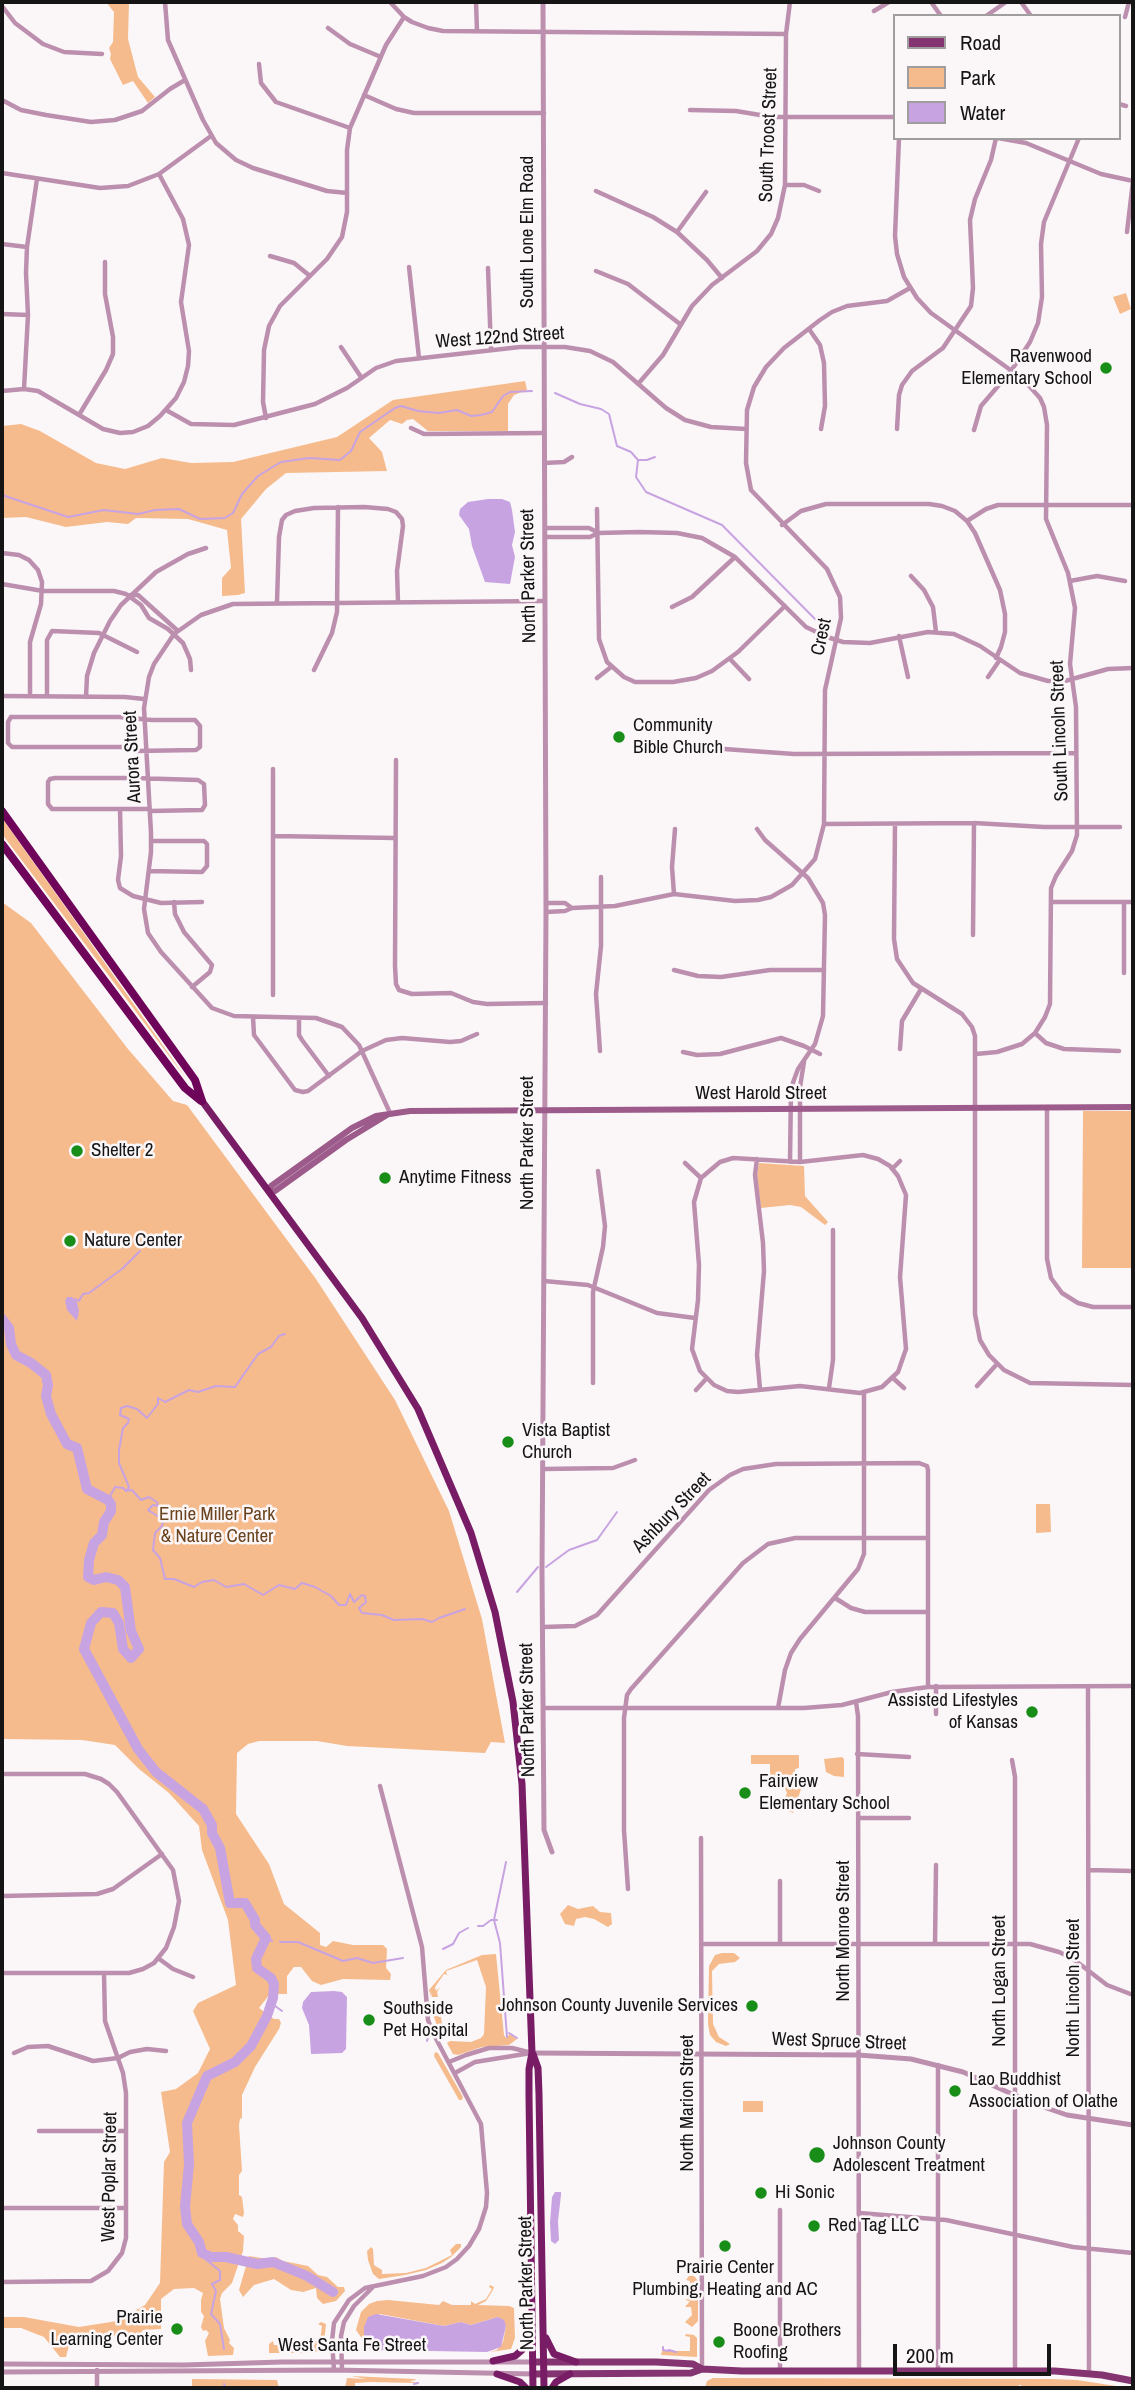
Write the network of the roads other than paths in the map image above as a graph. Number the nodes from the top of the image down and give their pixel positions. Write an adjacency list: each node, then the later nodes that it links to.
1 (165, 2): 21 (street)
2 (390, 2): 12 (street)
3 (476, 2): 16 (street)
4 (543, 2): 15 (street, South Lone Elm Road)
5 (790, 2): 17 (street, South Troost Street)
6 (888, 2): 10 (street)
7 (1006, 2): 11 (street)
8 (1129, 2): 13 (street)
9 (2, 6): 18 (street)
10 (874, 11)
11 (989, 14)
12 (404, 17): 16 (street); 19 (street)
13 (1125, 17)
14 (328, 28): 19 (street)
15 (543, 31): 16 (street); 17 (street); 27 (street, South Lone Elm Road)
16 (477, 32)
17 (786, 34): 28 (street, South Troost Street)
18 (102, 54)
19 (381, 57): 22 (street)
20 (259, 64): 30 (street)
21 (185, 80): 23 (street); 31 (street)
22 (364, 95): 27 (street); 30 (street)
23 (2, 100)
24 (1121, 105): 25 (street)
25 (1126, 106)
26 (690, 110): 28 (street)
27 (544, 113): 64 (street, South Lone Elm Road)
28 (785, 117): 29 (street); 41 (street, South Troost Street)
29 (894, 117)
30 (350, 128): 45 (street)
31 (212, 136): 38 (street); 45 (street)
32 (899, 140): 57 (street)
33 (996, 140): 62 (street)
34 (1009, 140): 36 (street)
35 (1078, 140): 36 (street)
36 (1070, 161): 40 (street); 67 (street)
37 (2, 173): 39 (street)
38 (159, 174): 39 (street); 72 (street)
39 (37, 179): 49 (street)
40 (1133, 181): 47 (street)
41 (785, 185): 43 (street); 56 (street, South Troost Street)
42 (596, 191): 46 (street)
43 (819, 191)
44 (706, 192): 46 (street)
45 (347, 194): 55 (street)
46 (677, 232): 56 (street)
47 (1126, 232)
48 (2, 244): 49 (street)
49 (27, 247): 59 (street)
50 (270, 256): 55 (street)
51 (105, 262): 73 (street)
52 (409, 267): 66 (street)
53 (488, 268): 65 (street)
54 (596, 271): 60 (street)
55 (310, 276): 74 (street)
56 (722, 278): 60 (street, South Troost Street)
57 (910, 289): 61 (street, Crest); 62 (street, South Lincoln Street)
58 (2, 314): 59 (street)
59 (28, 315): 70 (street)
60 (680, 324): 69 (street, South Troost Street)
61 (809, 329): 76 (street, Crest); 77 (street)
62 (956, 331): 67 (street, South Lincoln Street); 78 (street)
63 (341, 347): 68 (street)
64 (543, 347): 65 (street, West 122nd Street); 69 (street, West 122nd Street); 80 (street, South Lone Elm Road)
65 (491, 350): 66 (street, West 122nd Street)
66 (419, 358): 68 (street, West 122nd Street)
67 (1011, 371): 79 (street); 84 (street, South Lincoln Street)
68 (361, 377): 74 (street, West 122nd Street)
69 (638, 384): 76 (street, West 122nd Street)
70 (24, 389): 71 (street); 73 (street)
71 (2, 391)
72 (166, 410): 73 (street); 74 (street, West 122nd Street)
73 (79, 415)
74 (265, 418)
75 (411, 428): 80 (street)
76 (746, 429): 88 (street, Crest)
77 (821, 429)
78 (897, 429)
79 (974, 430)
80 (543, 433): 82 (street, South Lone Elm Road)
81 (572, 457): 82 (street)
82 (544, 463): 89 (street, North Parker Street)
83 (1133, 505): 84 (street)
84 (1046, 506): 87 (street); 96 (street, South Lincoln Street)
85 (338, 507): 102 (street); 103 (street); 104 (street)
86 (597, 509): 90 (street)
87 (967, 521): 88 (street); 116 (street)
88 (782, 524): 112 (street, Crest)
89 (545, 527): 90 (street); 91 (street, North Parker Street)
90 (598, 533): 91 (street); 94 (street); 117 (street)
91 (545, 537): 101 (street, North Parker Street)
92 (206, 548): 100 (street)
93 (2, 553): 99 (street)
94 (735, 557): 105 (street); 106 (street)
95 (911, 576): 108 (street)
96 (1070, 581): 97 (street); 125 (street, South Lincoln Street)
97 (1125, 581)
98 (2, 584): 99 (street)
99 (43, 591): 100 (street); 127 (street)
100 (129, 595): 107 (street); 109 (street); 110 (street)
101 (545, 601): 104 (street, Aurora Street); 163 (street, North Parker Street)
102 (277, 602): 103 (street, Aurora Street); 109 (street, Aurora Street)
103 (337, 602): 104 (street, Aurora Street); 120 (street)
104 (398, 602)
105 (785, 606): 112 (street); 115 (street)
106 (672, 607)
107 (161, 626): 109 (street); 113 (street)
108 (936, 632): 111 (street); 116 (street)
109 (176, 633): 113 (street, Aurora Street); 119 (street)
110 (102, 635): 114 (street); 128 (street); 129 (street)
111 (898, 636): 112 (street); 121 (street)
112 (836, 640): 135 (street, Crest)
113 (168, 642): 130 (street, Aurora Street)
114 (137, 652)
115 (730, 659): 117 (street); 124 (street)
116 (997, 660): 122 (street); 125 (street)
117 (611, 667): 123 (street)
118 (1133, 668): 125 (street)
119 (191, 670)
120 (314, 670)
121 (908, 677)
122 (988, 677)
123 (597, 678)
124 (749, 679)
125 (1072, 679): 134 (street, South Lincoln Street)
126 (2, 696): 127 (street)
127 (30, 696): 128 (street)
128 (47, 696): 129 (street)
129 (86, 697): 130 (street)
130 (144, 699): 131 (street, Aurora Street)
131 (144, 719): 133 (street, Aurora Street); 133 (street); 133 (street)
132 (710, 748): 135 (street)
133 (146, 751): 138 (street, Aurora Street)
134 (1076, 753): 135 (street); 146 (street, South Lincoln Street)
135 (825, 754): 143 (street, Crest)
136 (396, 760): 150 (street)
137 (273, 769): 149 (street)
138 (148, 780): 139 (street); 140 (street, Aurora Street); 140 (street)
139 (120, 809): 140 (street); 157 (street)
140 (150, 810): 151 (street, Aurora Street)
141 (2, 811): 189 (highway)
142 (974, 823): 144 (street); 146 (street); 167 (street)
143 (824, 824): 144 (street); 154 (street, Crest)
144 (895, 824): 172 (street)
145 (1120, 827): 146 (street)
146 (1076, 828): 160 (street, South Lincoln Street)
147 (675, 829): 156 (street)
148 (757, 829): 154 (street)
149 (273, 836): 150 (street); 173 (street)
150 (395, 838): 174 (street)
151 (151, 841): 153 (street, Aurora Street); 153 (street)
152 (2, 844): 189 (highway)
153 (149, 872): 157 (street, Aurora Street)
154 (804, 873): 156 (street); 168 (street)
155 (601, 877): 164 (street)
156 (674, 894): 164 (street)
157 (146, 898): 158 (street); 171 (street, Aurora Street)
158 (174, 902): 159 (street); 171 (street)
159 (202, 902)
160 (1051, 902): 161 (street); 177 (street, South Lincoln Street)
161 (1124, 902): 162 (street); 170 (street)
162 (1133, 902)
163 (546, 903): 165 (street); 166 (street, North Parker Street)
164 (602, 907): 165 (street); 182 (street)
165 (572, 908): 166 (street)
166 (546, 912): 174 (street, North Parker Street)
167 (973, 935)
168 (824, 970): 169 (street); 180 (street)
169 (674, 971)
170 (1124, 973)
171 (192, 987): 175 (street, Aurora Street)
172 (921, 989): 179 (street); 186 (street)
173 (273, 995)
174 (546, 1003): 195 (street, North Parker Street)
175 (253, 1017): 176 (street, Aurora Street); 188 (street)
176 (299, 1017): 181 (street, Aurora Street); 188 (street)
177 (1035, 1033): 183 (street); 186 (street)
178 (477, 1034): 181 (street)
179 (900, 1049)
180 (811, 1050): 184 (street); 185 (street); 187 (street)
181 (362, 1051): 188 (street); 196 (street, Aurora Street)
182 (600, 1051)
183 (1119, 1051)
184 (683, 1052)
185 (820, 1054)
186 (976, 1054): 192 (street)
187 (804, 1061): 193 (street); 194 (street)
188 (329, 1076)
189 (202, 1101): 205 (highway, North Parker Street)
190 (1047, 1107): 191 (main road, West Harold Street); 192 (main road, West Harold Street); 209 (street)
191 (1133, 1107)
192 (976, 1108): 194 (main road, West Harold Street); 211 (street)
193 (790, 1109): 194 (main road, West Harold Street); 195 (main road, West Harold Street); 199 (street)
194 (800, 1109): 201 (street)
195 (544, 1111): 196 (main road, West Harold Street); 207 (street, North Parker Street)
196 (390, 1113): 205 (main road, West Harold Street)
197 (757, 1159): 199 (street); 204 (street); 219 (street)
198 (900, 1161): 202 (street)
199 (790, 1162): 201 (street)
200 (685, 1163): 204 (street)
201 (800, 1163): 202 (street)
202 (892, 1169): 212 (street)
203 (598, 1171): 208 (street)
204 (701, 1178): 210 (street)
205 (269, 1192): 268 (highway, North Parker Street)
206 (833, 1230): 217 (street)
207 (544, 1281): 208 (street); 224 (street, North Parker Street)
208 (594, 1287): 210 (street); 214 (street)
209 (1133, 1307)
210 (695, 1318): 213 (street)
211 (997, 1364): 215 (street); 216 (street)
212 (893, 1378): 218 (street); 221 (street)
213 (706, 1379): 219 (street); 220 (street)
214 (593, 1382)
215 (1133, 1385)
216 (977, 1386)
217 (829, 1388): 219 (street); 221 (street)
218 (904, 1388)
219 (760, 1389)
220 (696, 1390)
221 (864, 1393): 223 (street)
222 (635, 1460): 224 (street)
223 (865, 1464): 225 (street); 226 (street, Ashbury Street); 229 (street, Ashbury Street)
224 (544, 1469): 229 (street, North Parker Street)
225 (865, 1538): 226 (street); 227 (street); 236 (street)
226 (928, 1538): 228 (street)
227 (835, 1597): 228 (street); 237 (street)
228 (928, 1612): 230 (street)
229 (543, 1627): 235 (street, North Parker Street)
230 (928, 1686): 231 (street); 234 (street)
231 (936, 1686): 232 (street); 238 (street)
232 (1088, 1686): 233 (street); 250 (street, North Lincoln Street)
233 (1133, 1686)
234 (856, 1702): 237 (street); 239 (street, North Monroe Street)
235 (544, 1708): 236 (street); 247 (street, North Parker Street)
236 (625, 1708): 237 (street); 253 (street)
237 (778, 1708)
238 (936, 1713)
239 (857, 1754): 240 (street); 244 (street, North Monroe Street)
240 (909, 1757)
241 (1012, 1760): 259 (street, North Logan Street)
242 (2, 1774): 248 (street)
243 (380, 1786): 272 (street)
244 (858, 1818): 245 (street); 257 (street, North Monroe Street)
245 (909, 1818)
246 (701, 1838): 255 (street, North Marion Street)
247 (552, 1852)
248 (162, 1854): 254 (street); 260 (street)
249 (936, 1865): 258 (street)
250 (1088, 1870): 251 (street); 261 (street, North Lincoln Street)
251 (1133, 1871)
252 (780, 1881): 256 (street)
253 (628, 1889)
254 (2, 1896)
255 (701, 1944): 256 (street); 269 (street, North Marion Street)
256 (780, 1944): 257 (street)
257 (858, 1944): 258 (street); 270 (street, North Monroe Street)
258 (935, 1944): 259 (street)
259 (1014, 1944): 261 (street); 275 (street, North Logan Street)
260 (158, 1958): 263 (street); 264 (street)
261 (1088, 1971): 265 (street); 276 (street, North Lincoln Street)
262 (2, 1973): 263 (street)
263 (104, 1973): 271 (street, West Poplar Street)
264 (193, 1977)
265 (1133, 1995)
266 (166, 2051): 271 (street)
267 (14, 2053): 271 (street)
268 (532, 2053): 269 (street, West Spruce Street); 272 (street); 274 (street); 290 (highway, North Parker Street); 291 (highway, North Parker Street)
269 (702, 2054): 270 (street, West Spruce Street); 300 (street, North Marion Street)
270 (858, 2055): 273 (street, West Spruce Street); 283 (street, North Monroe Street)
271 (118, 2059): 279 (street, West Poplar Street)
272 (449, 2063): 274 (street)
273 (938, 2065): 275 (street, West Spruce Street); 284 (street)
274 (455, 2073): 289 (street)
275 (1014, 2094): 276 (street, West Spruce Street); 285 (street, North Logan Street)
276 (1088, 2118): 277 (street, West Spruce Street); 286 (street, North Lincoln Street)
277 (1133, 2125)
278 (39, 2131): 279 (street)
279 (126, 2131): 281 (street, West Poplar Street)
280 (2, 2208): 281 (street)
281 (126, 2208): 288 (street, West Poplar Street)
282 (780, 2210): 303 (street)
283 (859, 2213): 284 (street); 304 (street, North Monroe Street)
284 (937, 2218): 285 (street); 305 (street)
285 (1015, 2235): 286 (street); 306 (street, North Logan Street)
286 (1089, 2249): 287 (street); 308 (street, North Lincoln Street)
287 (1133, 2253)
288 (2, 2282)
289 (372, 2288): 292 (street); 293 (street)
290 (532, 2332): 294 (highway); 295 (highway, North Parker Street)
291 (543, 2334): 296 (highway, North Parker Street); 297 (highway)
292 (332, 2361): 293 (street, West Santa Fe Street); 299 (street, West Santa Fe Street); 301 (street)
293 (342, 2361): 294 (street, West Santa Fe Street); 302 (street)
294 (493, 2361): 295 (street, West Santa Fe Street)
295 (533, 2362): 296 (main road, West Santa Fe Street); 310 (highway, North Parker Street)
296 (544, 2362): 297 (main road, West Santa Fe Street); 311 (highway, North Parker Street)
297 (576, 2362): 300 (main road, West Santa Fe Street)
298 (2, 2364): 299 (street, West Santa Fe Street)
299 (97, 2368): 301 (street, West Santa Fe Street); 307 (street, West Santa Fe Street); 314 (street)
300 (702, 2369): 303 (main road, West Santa Fe Street); 312 (main road, West Santa Fe Street)
301 (334, 2370): 302 (street, West Santa Fe Street)
302 (342, 2370): 309 (street, West Santa Fe Street)
303 (780, 2371): 304 (main road, West Santa Fe Street)
304 (859, 2371): 305 (main road, West Santa Fe Street)
305 (938, 2371): 306 (main road, West Santa Fe Street)
306 (1015, 2371): 308 (main road, West Santa Fe Street)
307 (2, 2372)
308 (1089, 2373): 313 (main road, West Santa Fe Street)
309 (497, 2374): 310 (street, West Santa Fe Street); 315 (highway)
310 (533, 2374): 311 (main road, West Santa Fe Street); 316 (highway, North Parker Street)
311 (544, 2374): 312 (main road, West Santa Fe Street); 317 (highway, North Parker Street)
312 (570, 2374): 318 (highway)
313 (1133, 2381)
314 (97, 2388)
315 (526, 2388)
316 (533, 2388)
317 (544, 2388)
318 (552, 2388)

